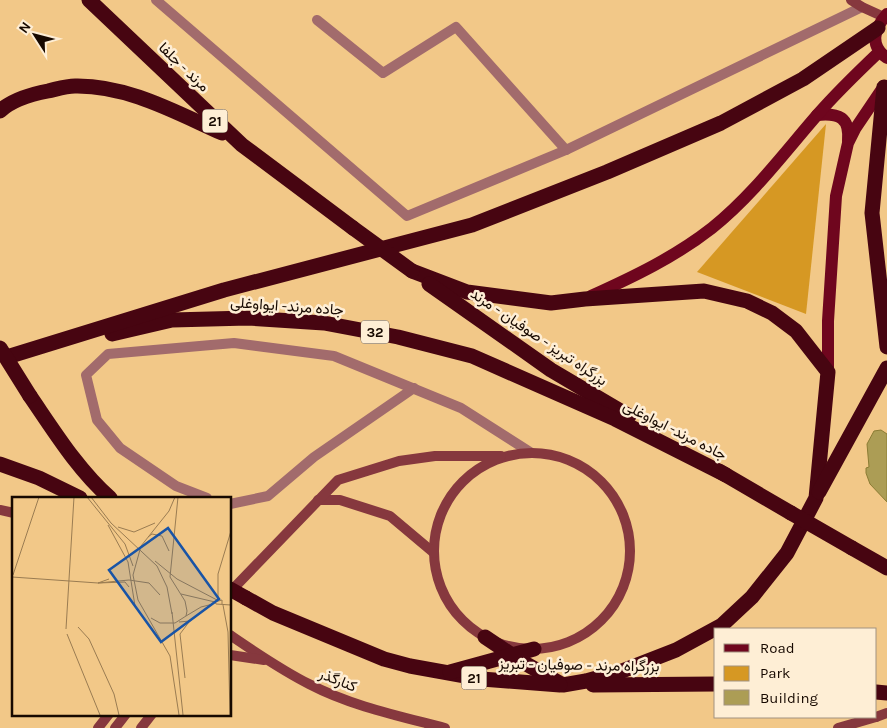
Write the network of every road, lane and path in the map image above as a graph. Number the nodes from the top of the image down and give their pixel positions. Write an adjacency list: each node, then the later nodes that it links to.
1 (89, 0): 11 (highway, مرند - جلفا / 21)
2 (156, 0): 13 (street)
3 (851, 0): 4 (street)
4 (862, 7): 6 (street); 13 (street)
5 (317, 20): 13 (street)
6 (883, 20): 7 (main road); 17 (highway)
7 (883, 55): 10 (main road)
8 (885, 85): 12 (main road); 16 (highway)
9 (0, 111): 11 (highway)
10 (817, 115): 12 (main road); 15 (main road)
11 (233, 137): 14 (highway, مرند - جلفا / 21, bridge)
12 (848, 143): 19 (main road)
13 (566, 150)
14 (412, 271): 15 (highway); 24 (highway, بزرگراه تبریز - صوفیان - مرند / 21)
15 (585, 299): 19 (highway)
16 (887, 348)
17 (2, 355): 24 (highway, جاده مرند- ایواوغلی / 32); 26 (highway, bridge)
18 (887, 368): 28 (highway)
19 (828, 372): 28 (highway)
20 (414, 388): 21 (street); 27 (street); 30 (street)
21 (530, 452): 22 (street); 39 (street)
22 (505, 456): 29 (street); 31 (street)
23 (0, 464): 25 (highway)
24 (726, 475): 32 (highway, 21, bridge)
25 (78, 497)
26 (109, 497)
27 (204, 497)
28 (816, 498): 35 (highway)
29 (318, 500): 31 (street); 33 (street)
30 (231, 504)
31 (434, 554): 38 (street)
32 (887, 568)
33 (231, 590)
34 (231, 591): 43 (highway, بزرگراه مرند - صوفیان - تبریز / 21, bridge)
35 (716, 628)
36 (714, 629): 45 (highway)
37 (231, 636): 42 (street, کنارگذر)
38 (484, 637): 39 (street); 41 (highway)
39 (534, 649): 41 (highway)
40 (231, 655): 42 (street)
41 (512, 655): 43 (highway); 45 (highway)
42 (268, 661): 53 (street, کنارگذر)
43 (446, 673): 45 (highway, بزرگراه مرند - صوفیان - تبریز / 21)
44 (714, 684): 45 (highway, بزرگراه مرند - صوفیان - تبریز / 21)
45 (563, 685)
46 (107, 716): 50 (street)
47 (124, 716): 51 (street)
48 (150, 716): 52 (street)
49 (873, 718): 54 (street)
50 (98, 728)
51 (115, 728)
52 (141, 728)
53 (445, 728)
54 (838, 728)

